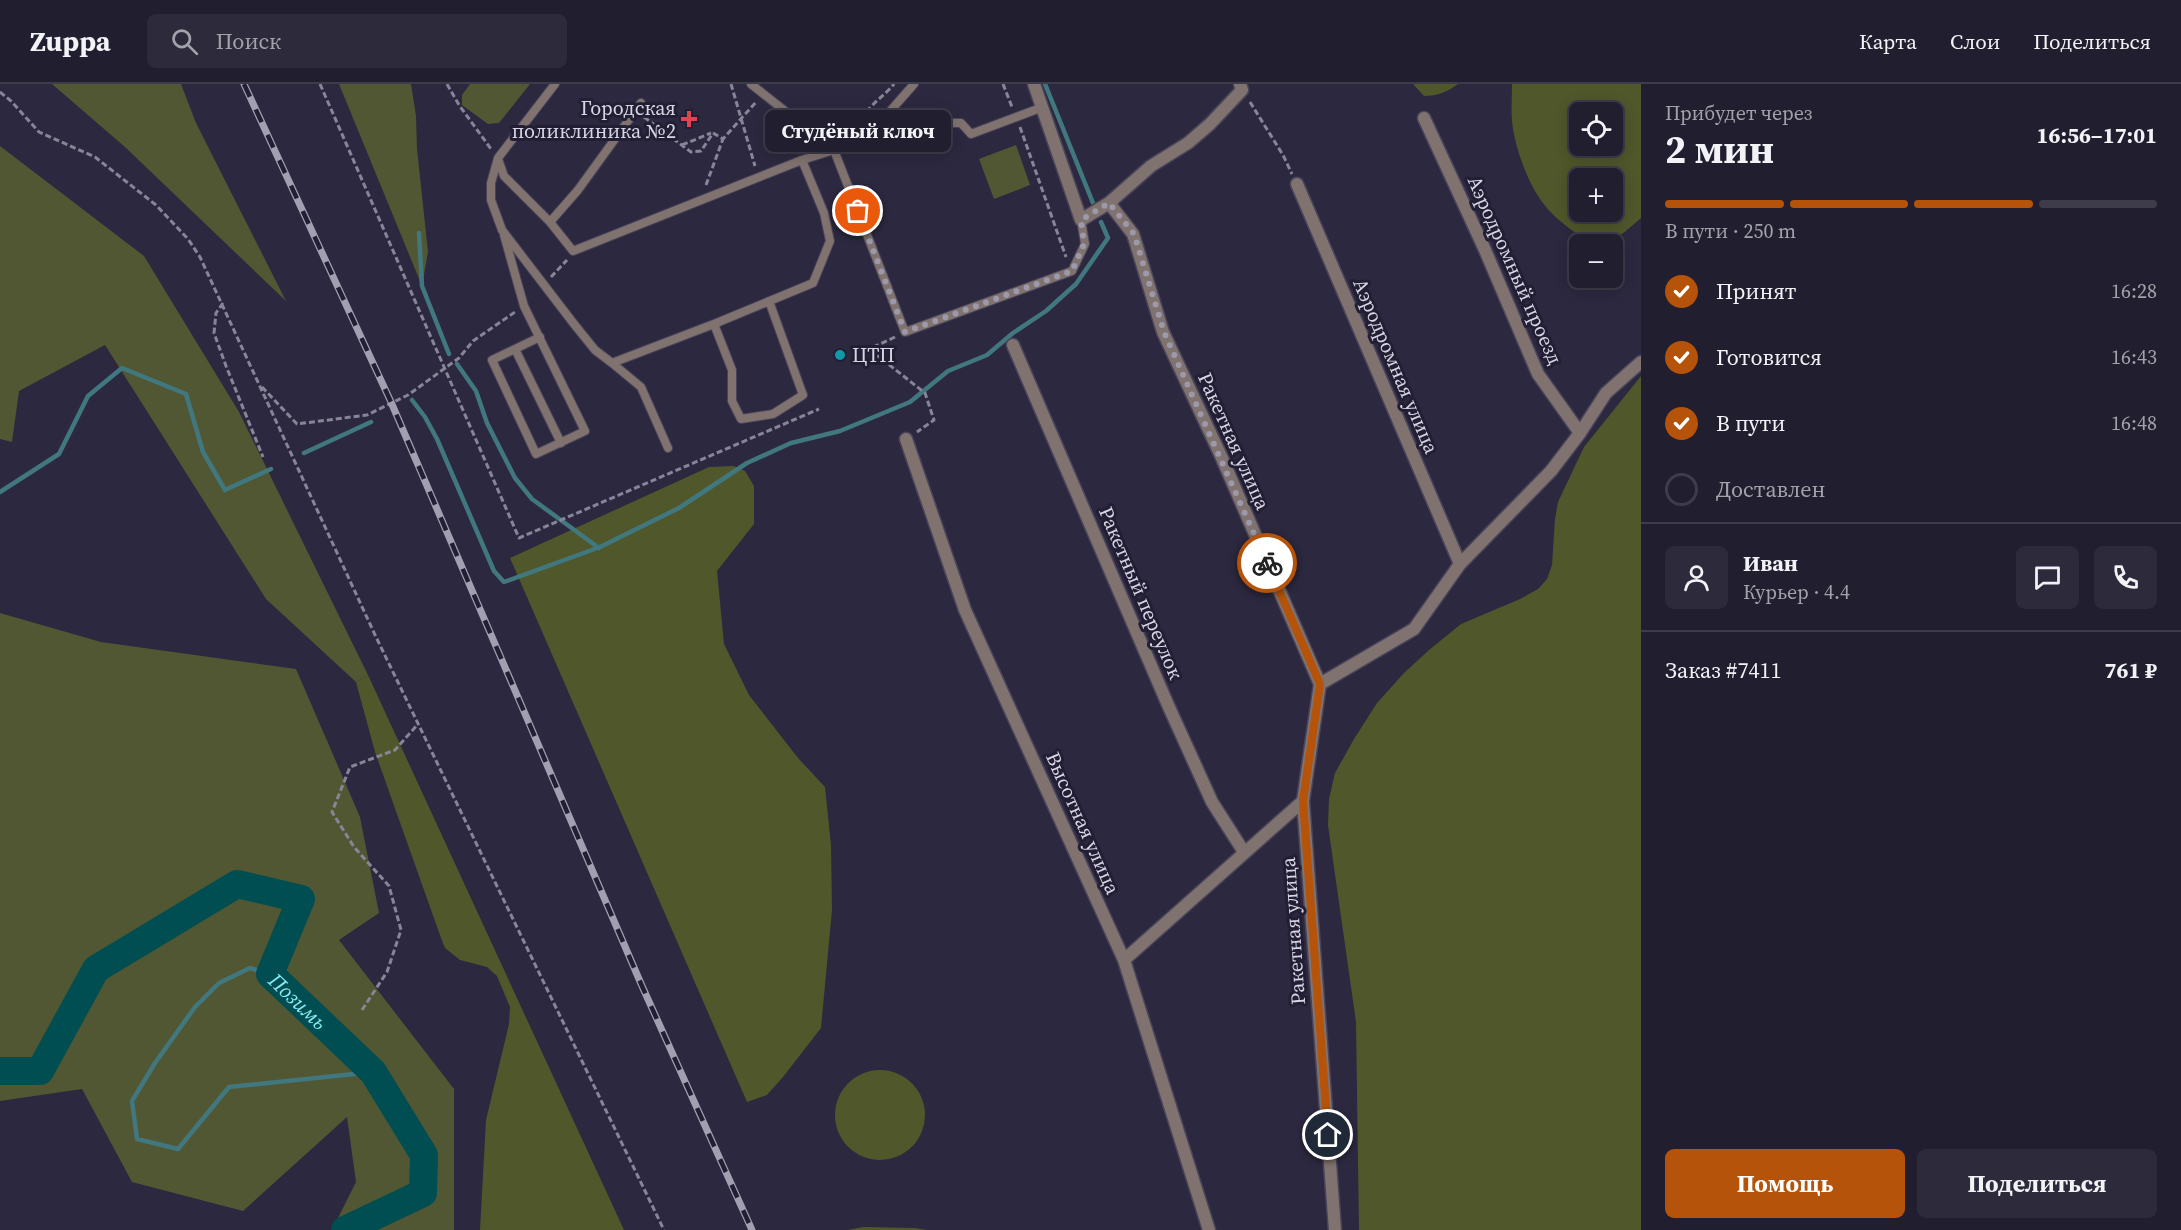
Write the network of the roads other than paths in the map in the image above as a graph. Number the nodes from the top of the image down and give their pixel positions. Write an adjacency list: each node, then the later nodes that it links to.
1 (555, 84): 11 (lane)
2 (751, 84): 10 (lane)
3 (914, 84): 8 (lane)
4 (1034, 84): 7 (street)
5 (1241, 87): 14 (street)
6 (641, 103): 16 (lane)
7 (1043, 107): 8 (lane); 15 (street)
8 (888, 113): 10 (lane)
9 (1424, 118): 25 (street, Аэродромный проезд)
10 (834, 150): 12 (lane); 15 (lane)
11 (498, 158): 16 (lane); 17 (lane)
12 (802, 160): 16 (lane); 18 (lane)
13 (1297, 184): 29 (street, Аэродромная улица)
14 (1109, 203): 15 (street); 30 (street, Ракетная улица)
15 (1081, 220)
16 (550, 222)
17 (502, 230): 20 (lane); 24 (lane)
18 (769, 301): 19 (lane); 19 (lane)
19 (714, 324): 24 (lane)
20 (540, 337): 22 (lane); 27 (lane)
21 (1013, 345): 32 (street, Ракетный переулок)
22 (515, 349): 27 (lane); 27 (lane)
23 (1641, 362): 25 (street)
24 (612, 363): 28 (lane)
25 (1580, 433): 29 (street)
26 (906, 439): 33 (street, Высотная улица)
27 (561, 443)
28 (668, 448)
29 (1460, 564): 30 (street)
30 (1320, 684): 31 (street, Ракетная улица)
31 (1303, 801): 32 (street); 35 (street, Ракетная улица)
32 (1244, 852): 33 (street)
33 (1124, 960): 34 (street, Высотная улица)
34 (1209, 1230)
35 (1335, 1230)

